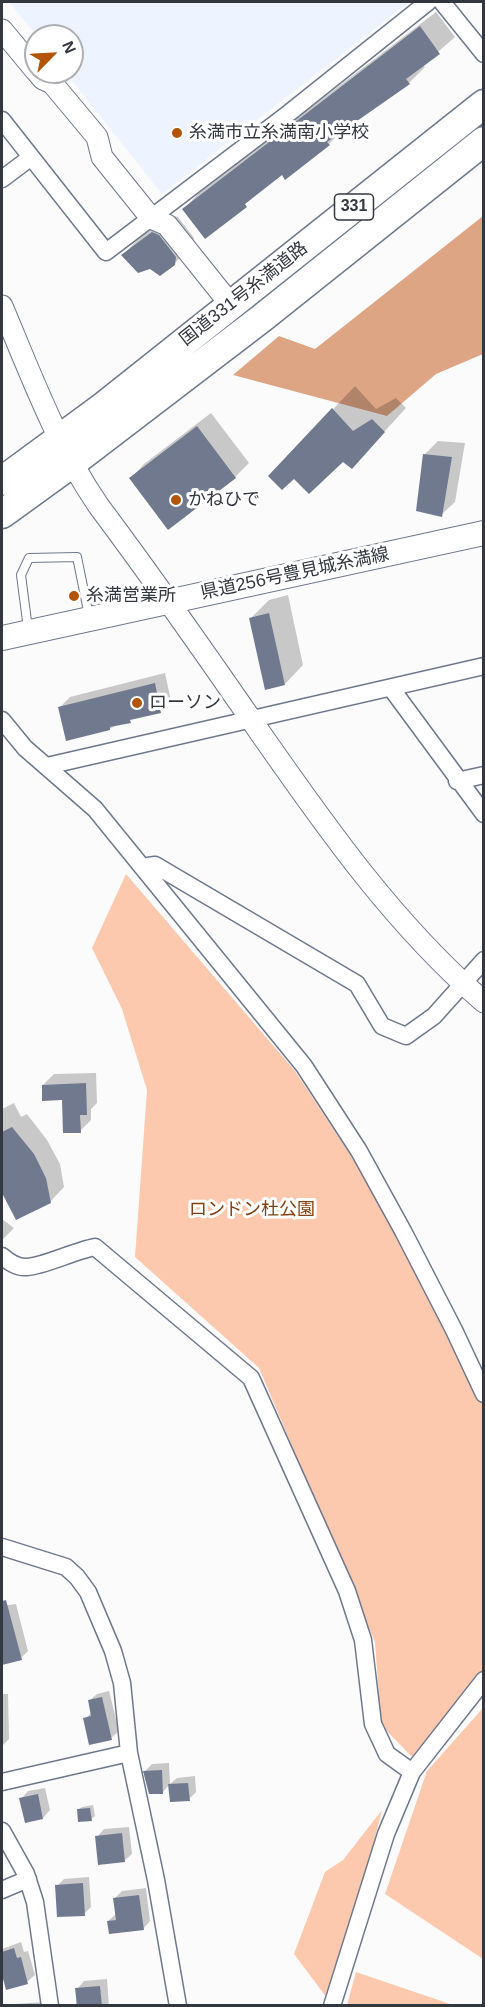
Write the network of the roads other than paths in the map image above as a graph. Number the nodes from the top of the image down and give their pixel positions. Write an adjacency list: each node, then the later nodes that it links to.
1 (428, 2): 12 (street)
2 (442, 2): 4 (street)
3 (2, 30): 5 (street)
4 (483, 54)
5 (24, 56)
6 (53, 84): 12 (street)
7 (483, 104): 13 (highway, 国道331号糸満道路 / 331)
8 (2, 120): 10 (street)
9 (483, 141): 15 (highway, 国道331号糸満道路 / 331)
10 (30, 158): 11 (street); 12 (street)
11 (2, 179)
12 (152, 218): 13 (street)
13 (228, 307): 15 (highway, 国道331号糸満道路 / 331)
14 (2, 308): 15 (street)
15 (65, 452): 16 (highway, 国道331号糸満道路 / 331); 17 (highway, 国道331号糸満道路 / 331); 19 (street)
16 (2, 481)
17 (2, 513)
18 (483, 533): 19 (main road, 県道256号豊見城糸満線)
19 (169, 602): 20 (main road, 県道256号豊見城糸満線); 25 (street)
20 (90, 619): 21 (main road, 県道256号豊見城糸満線); 21 (lane)
21 (28, 632): 22 (main road, 県道256号豊見城糸満線)
22 (2, 638)
23 (483, 666): 24 (street)
24 (391, 688): 25 (street); 29 (street)
25 (250, 718): 27 (street); 33 (street)
26 (2, 720): 27 (street)
27 (47, 765): 31 (street)
28 (483, 776): 29 (street)
29 (457, 781): 30 (street)
30 (483, 814)
31 (142, 867): 33 (street); 36 (street)
32 (483, 960): 33 (street)
33 (462, 984): 34 (street)
34 (483, 1002)
35 (2, 1257): 40 (street)
36 (483, 1394)
37 (2, 1547): 39 (street)
38 (483, 1680): 40 (street)
39 (129, 1753): 41 (street); 46 (street)
40 (412, 1772): 47 (street)
41 (2, 1782)
42 (2, 1831): 43 (street)
43 (28, 1879): 44 (street); 45 (street)
44 (2, 1890)
45 (50, 2006)
46 (178, 2006)
47 (332, 2006)

